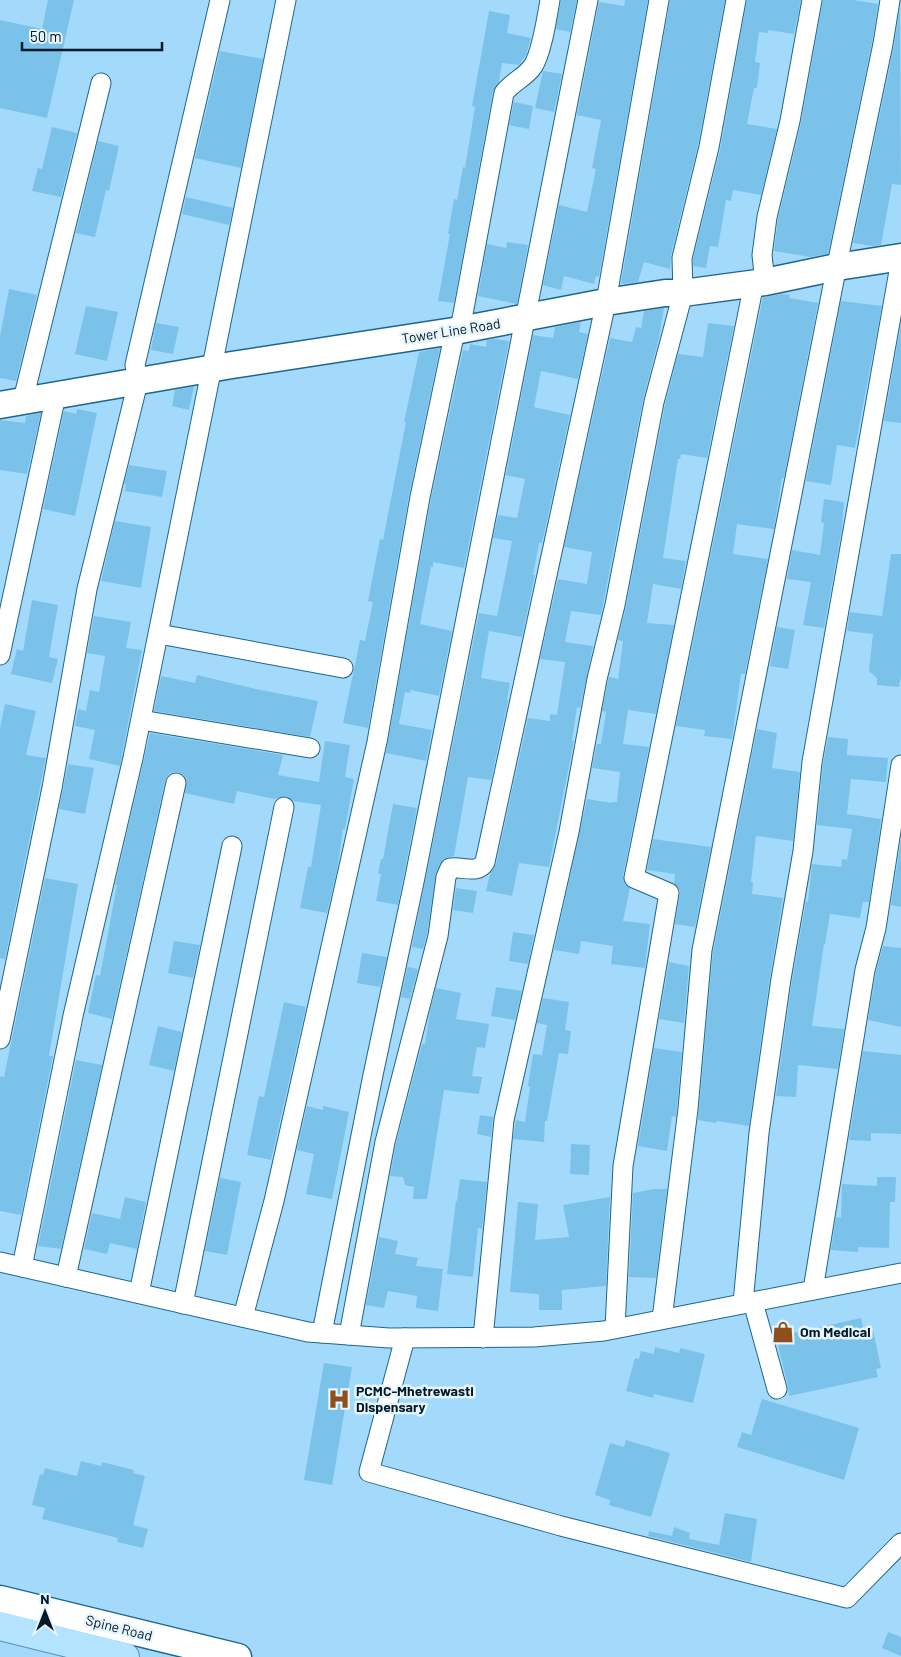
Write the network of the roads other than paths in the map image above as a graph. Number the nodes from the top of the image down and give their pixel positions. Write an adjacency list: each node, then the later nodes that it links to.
1 (220, 0): 18 (street)
2 (286, 0): 17 (street)
3 (550, 0): 16 (street)
4 (588, 0): 15 (street)
5 (659, 0): 14 (street)
6 (736, 0): 13 (street)
7 (812, 0): 12 (street)
8 (890, 0): 11 (street)
9 (101, 83): 20 (street)
10 (901, 259): 11 (street, Tower Line Road); 37 (street)
11 (836, 267): 12 (street, Tower Line Road); 40 (street)
12 (760, 282): 13 (street, Tower Line Road); 41 (street)
13 (683, 293): 14 (street, Tower Line Road); 45 (street)
14 (606, 302): 15 (street, Tower Line Road); 43 (street)
15 (524, 319): 16 (street, Tower Line Road); 42 (street)
16 (458, 331): 17 (street, Tower Line Road); 39 (street)
17 (213, 369): 18 (street, Tower Line Road); 21 (street)
18 (138, 382): 19 (street, Tower Line Road); 30 (street)
19 (56, 395): 20 (street, Tower Line Road); 22 (street)
20 (11, 403)
21 (159, 634): 23 (street); 24 (street)
22 (0, 655)
23 (343, 668)
24 (141, 720): 25 (street); 32 (street)
25 (310, 748)
26 (901, 765): 35 (street)
27 (176, 783): 34 (street)
28 (284, 807): 38 (street)
29 (232, 846): 36 (street)
30 (0, 1039)
31 (0, 1262): 32 (street)
32 (22, 1267): 34 (street)
33 (900, 1269): 35 (street)
34 (66, 1277): 36 (street)
35 (813, 1290): 37 (street)
36 (139, 1294): 38 (street)
37 (748, 1302): 40 (street); 46 (street)
38 (183, 1304): 39 (street)
39 (243, 1317): 42 (street)
40 (662, 1320): 41 (street)
41 (616, 1328): 45 (street)
42 (322, 1333): 43 (street)
43 (349, 1335): 44 (street)
44 (405, 1338): 45 (street); 47 (street)
45 (483, 1338)
46 (776, 1389)
47 (898, 1553)
48 (0, 1599): 51 (street, Spine Road)
49 (0, 1626): 50 (main road, Spine Road)
50 (125, 1657)
51 (238, 1657)

